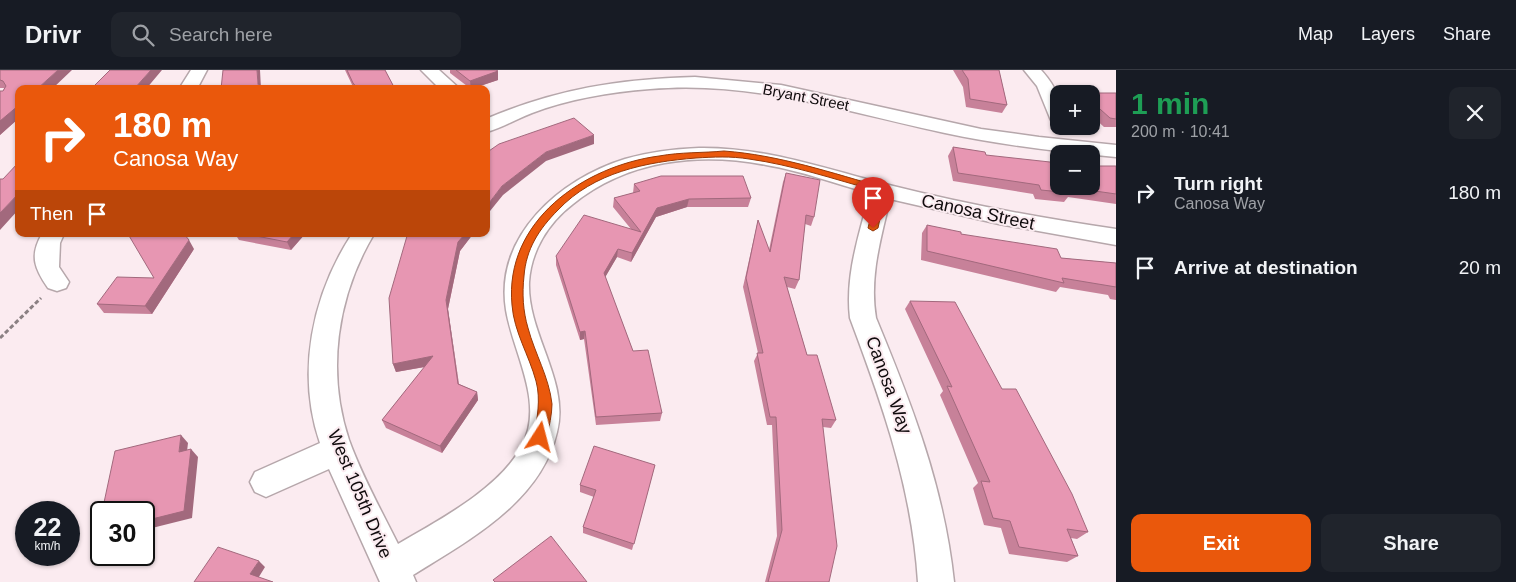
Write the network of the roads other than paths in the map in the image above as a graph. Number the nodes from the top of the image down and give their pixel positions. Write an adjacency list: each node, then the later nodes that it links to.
1 (199, 70): 5 (street)
2 (429, 70): 6 (street)
3 (1032, 70): 7 (street)
4 (767, 79): 8 (street, Bryant Street); 9 (street, Bryant Street)
5 (190, 85)
6 (446, 85)
7 (1050, 97)
8 (490, 120)
9 (1055, 145)
10 (1100, 150): 11 (street, Bryant Street)
11 (1116, 151)
12 (882, 190): 15 (street, Canosa Street); 19 (street, Canosa Street); 20 (street, Canosa Way)
13 (52, 237): 16 (street)
14 (361, 237): 17 (street, West 105th Drive)
15 (1116, 237)
16 (57, 282)
17 (338, 450): 18 (street); 19 (street, West 105th Drive)
18 (266, 482)
19 (395, 575)
20 (936, 582)

